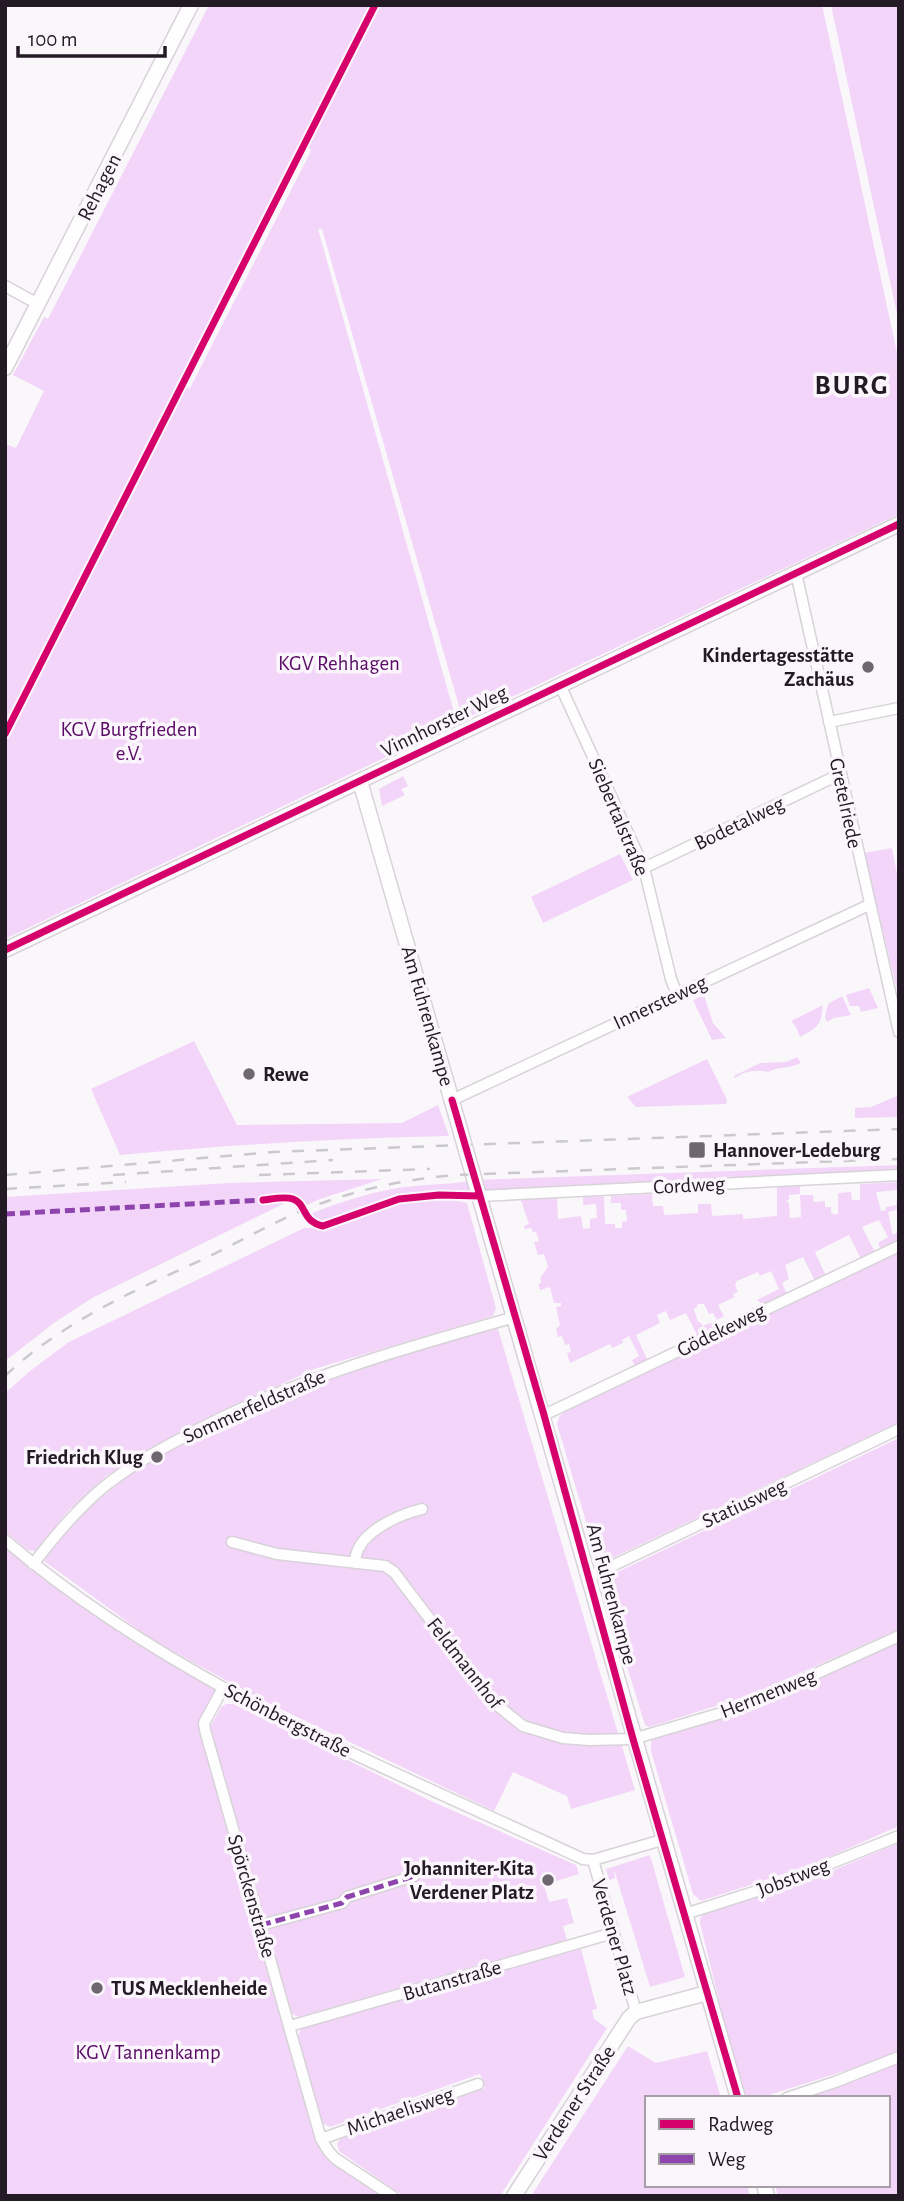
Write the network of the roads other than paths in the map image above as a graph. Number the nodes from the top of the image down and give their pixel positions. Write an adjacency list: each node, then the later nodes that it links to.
1 (191, 5): 3 (street, Rehagen)
2 (5, 286): 3 (street)
3 (38, 304): 4 (street, Rehagen)
4 (5, 369)
5 (899, 524): 6 (street, Vinnhorster Weg)
6 (796, 573): 7 (street, Vinnhorster Weg); 9 (street, Gretelriede)
7 (560, 685): 11 (street, Vinnhorster Weg); 12 (street, Siebertalstraße)
8 (899, 708): 9 (street)
9 (829, 722): 13 (street, Gretelriede)
10 (834, 778): 12 (street, Bodetalweg)
11 (360, 782): 14 (street, Vinnhorster Weg); 17 (street, Am Fuhrenkampe)
12 (644, 868): 15 (street, Siebertalstraße)
13 (869, 905): 15 (street, Innersteweg); 16 (street, Gretelriede)
14 (5, 950)
15 (677, 994): 17 (street, Innersteweg)
16 (899, 1032)
17 (452, 1100): 19 (street, Am Fuhrenkampe)
18 (899, 1175): 19 (street, Cordweg)
19 (480, 1196): 21 (street, Am Fuhrenkampe)
20 (899, 1246): 22 (street, Gödekeweg)
21 (515, 1317): 22 (street, Am Fuhrenkampe); 28 (street, Sommerfeldstraße)
22 (544, 1415): 29 (street, Am Fuhrenkampe)
23 (899, 1429): 29 (street, Statiusweg)
24 (422, 1508): 27 (street)
25 (5, 1540): 28 (street, Schönbergstraße)
26 (232, 1542): 27 (street, Feldmannhof)
27 (355, 1563): 32 (street, Feldmannhof)
28 (33, 1564): 31 (street, Schönbergstraße)
29 (589, 1577): 32 (street, Am Fuhrenkampe)
30 (899, 1636): 32 (street, Hermenweg)
31 (223, 1688): 35 (street, Schönbergstraße); 38 (street, Spörckenstraße)
32 (633, 1739): 34 (street, Am Fuhrenkampe)
33 (899, 1836): 37 (street, Jobstweg)
34 (662, 1840): 35 (street, Verdener Platz); 37 (street, Am Fuhrenkampe)
35 (593, 1860): 39 (street, Verdener Platz)
36 (414, 1876): 38 (street)
37 (685, 1914): 40 (street, Am Fuhrenkampe)
38 (261, 1925): 42 (street, Spörckenstraße)
39 (613, 1933): 41 (street, Verdener Platz); 42 (street, Butanstraße)
40 (707, 1993): 41 (street, Verdener Platz); 45 (street, Am Fuhrenkampe)
41 (636, 2012): 49 (street, Verdener Straße)
42 (290, 2026): 47 (street, Spörckenstraße)
43 (899, 2057): 46 (street)
44 (478, 2084): 47 (street, Michaelisweg)
45 (737, 2096)
46 (793, 2096)
47 (321, 2139): 48 (street, Spörckenstraße)
48 (392, 2196)
49 (514, 2196)

